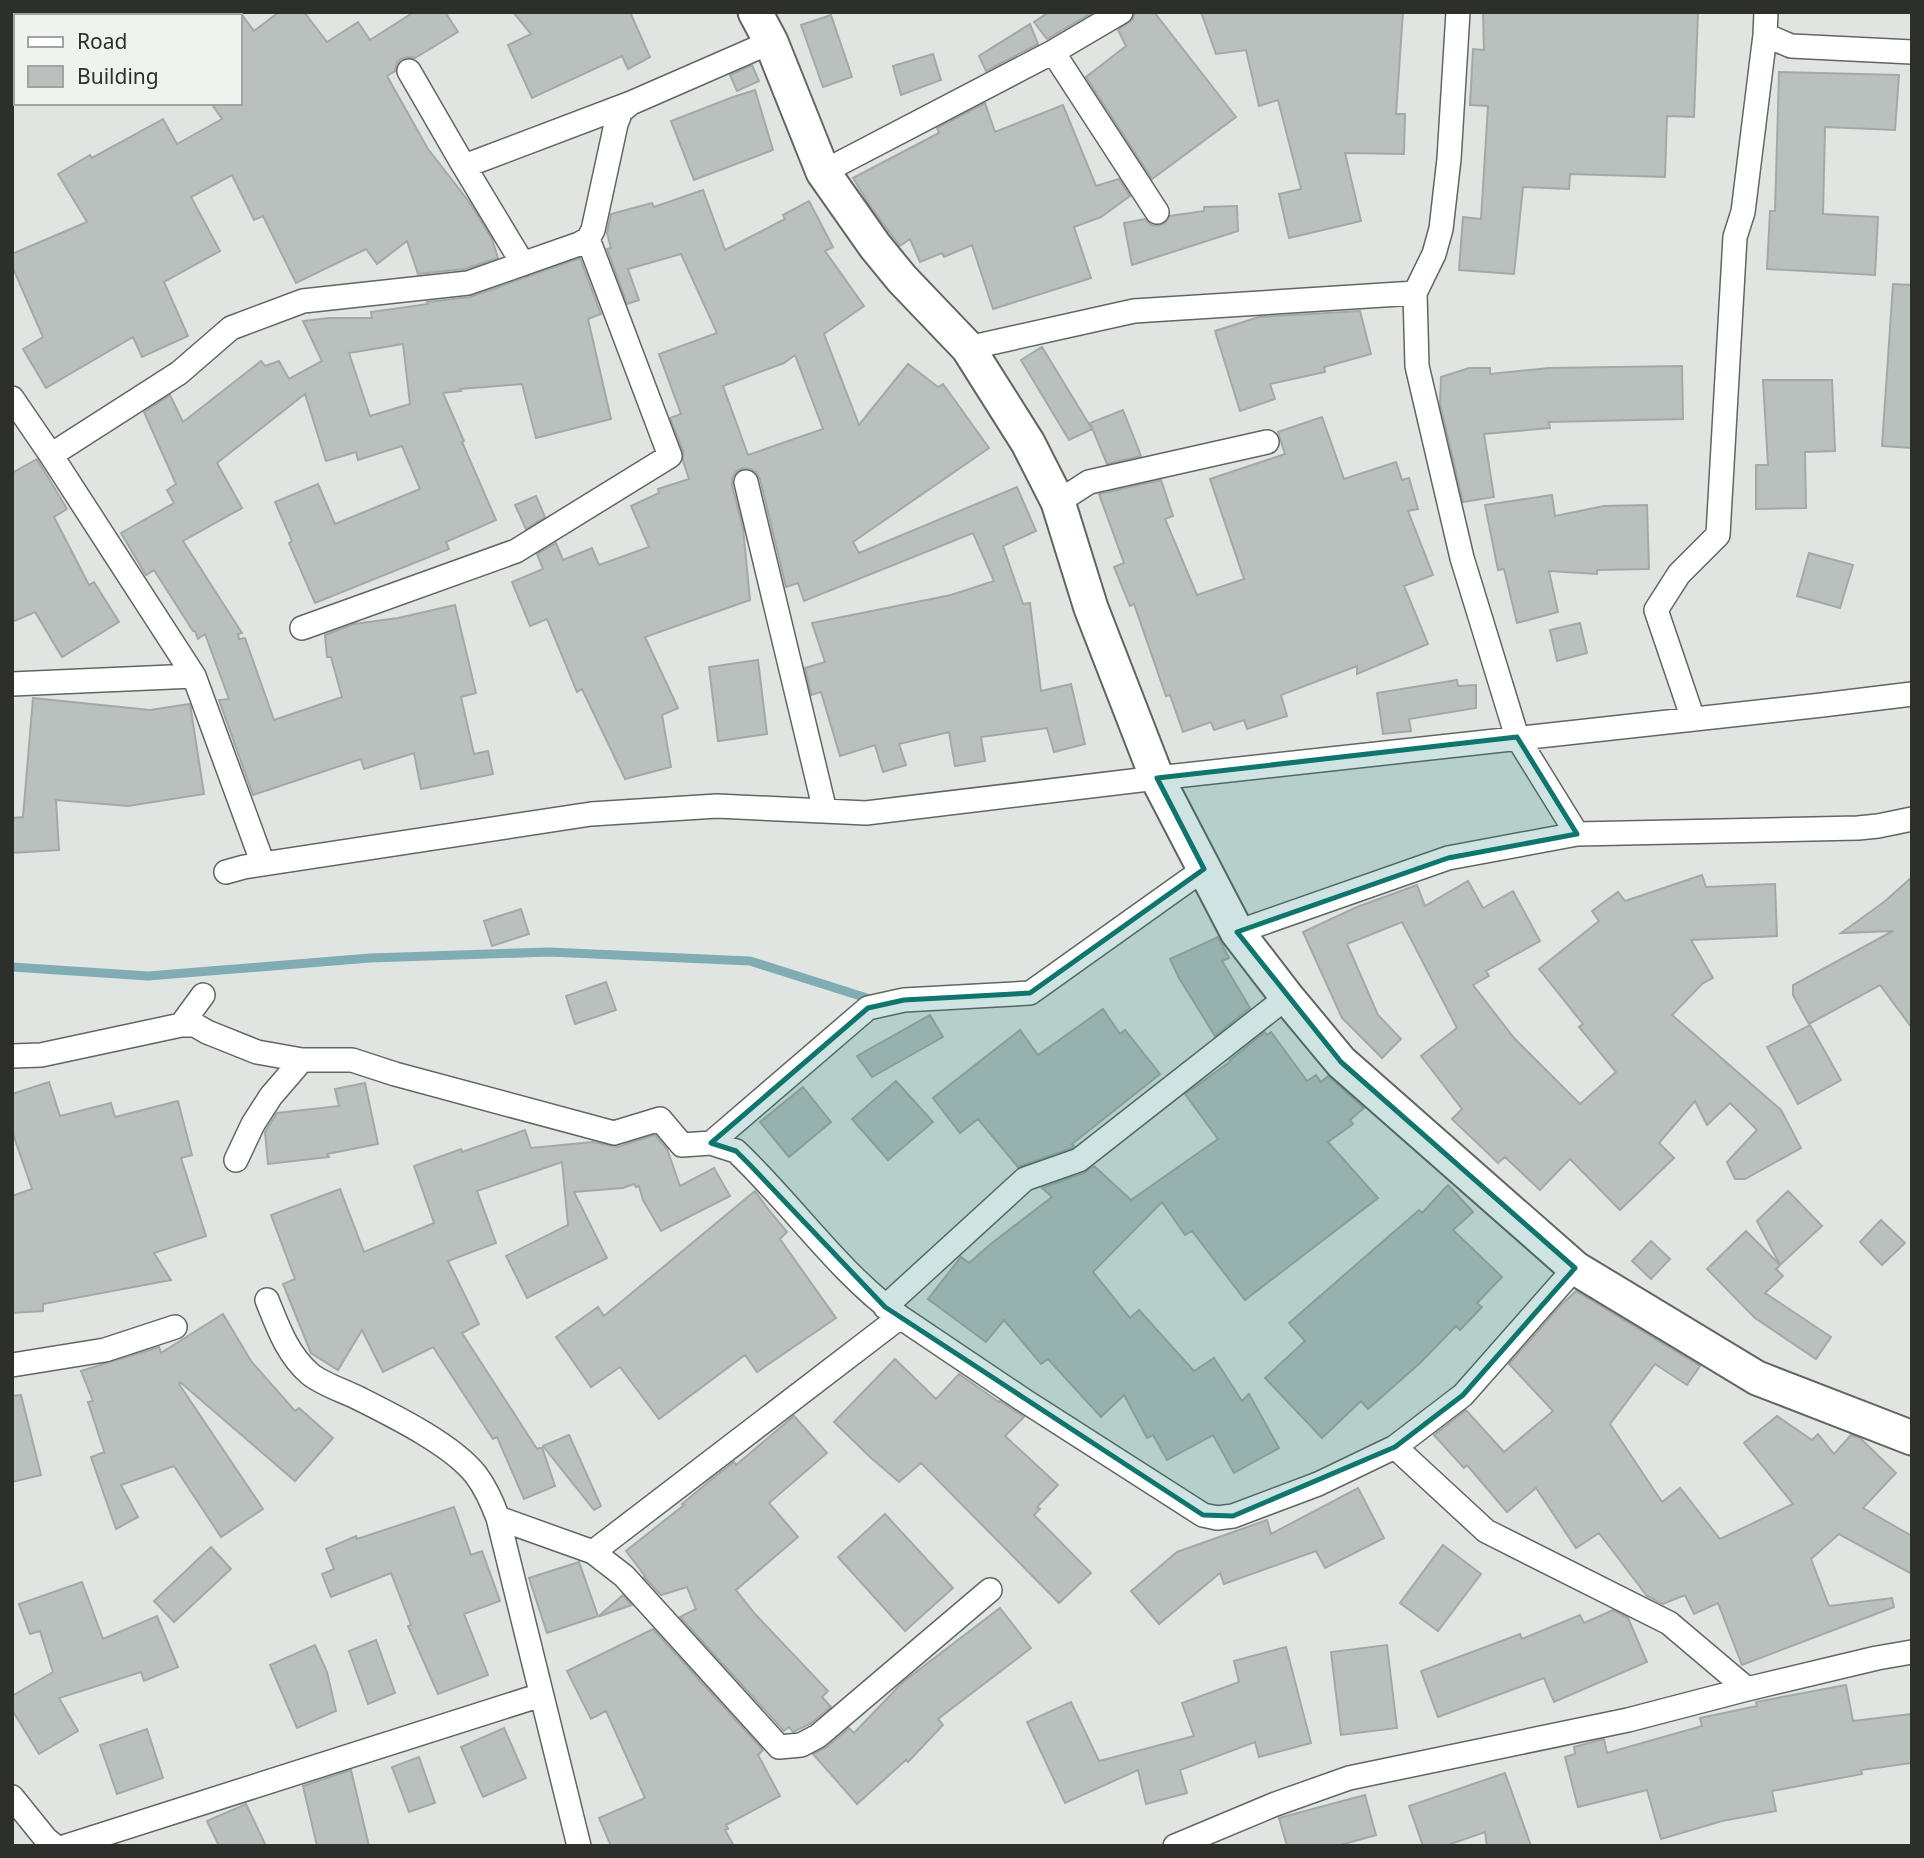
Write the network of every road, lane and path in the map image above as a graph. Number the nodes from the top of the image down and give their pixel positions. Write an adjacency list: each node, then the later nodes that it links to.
1 (755, 12): 5 (street)
2 (1121, 12): 6 (street)
3 (1458, 12): 15 (street)
4 (1766, 23): 7 (street); 26 (street)
5 (771, 42): 9 (street); 11 (street)
6 (1053, 52): 11 (street); 12 (street)
7 (1912, 52)
8 (409, 71): 10 (street)
9 (631, 103): 10 (street); 13 (street)
10 (461, 161): 14 (street)
11 (823, 172): 16 (street)
12 (1157, 212)
13 (588, 239): 14 (street); 22 (street)
14 (523, 264): 19 (street)
15 (1415, 293): 16 (street); 27 (street)
16 (968, 348): 21 (street)
17 (12, 398): 19 (street)
18 (1267, 442): 21 (street)
19 (51, 455): 23 (street)
20 (746, 482): 29 (street)
21 (1058, 502): 28 (street)
22 (302, 628)
23 (194, 676): 24 (street); 32 (street)
24 (12, 684)
25 (1912, 694): 26 (street)
26 (1693, 719): 27 (street)
27 (1517, 737): 28 (street); 31 (street)
28 (1157, 778): 29 (street); 33 (street)
29 (825, 811): 32 (street)
30 (1912, 819): 31 (street)
31 (1577, 834): 35 (street)
32 (263, 864): 34 (street)
33 (1204, 869): 35 (street); 41 (street)
34 (226, 872)
35 (1237, 932): 37 (street)
36 (203, 995): 38 (street)
37 (1287, 997): 43 (street); 45 (street)
38 (181, 1025): 39 (street); 40 (street)
39 (12, 1056)
40 (302, 1060): 41 (street); 42 (street)
41 (711, 1143): 45 (street)
42 (236, 1160)
43 (1575, 1268): 48 (street); 49 (street)
44 (267, 1300): 50 (street)
45 (893, 1312): 49 (street); 51 (street)
46 (175, 1327): 47 (street)
47 (12, 1365)
48 (1912, 1438)
49 (1395, 1447): 54 (street)
50 (498, 1518): 51 (street); 55 (street)
51 (593, 1552): 52 (street)
52 (990, 1590)
53 (1912, 1652): 54 (street)
54 (1747, 1689): 60 (street)
55 (541, 1695): 58 (street); 59 (street)
56 (12, 1797): 57 (street)
57 (55, 1846)
58 (67, 1846)
59 (579, 1846)
60 (1175, 1846)

